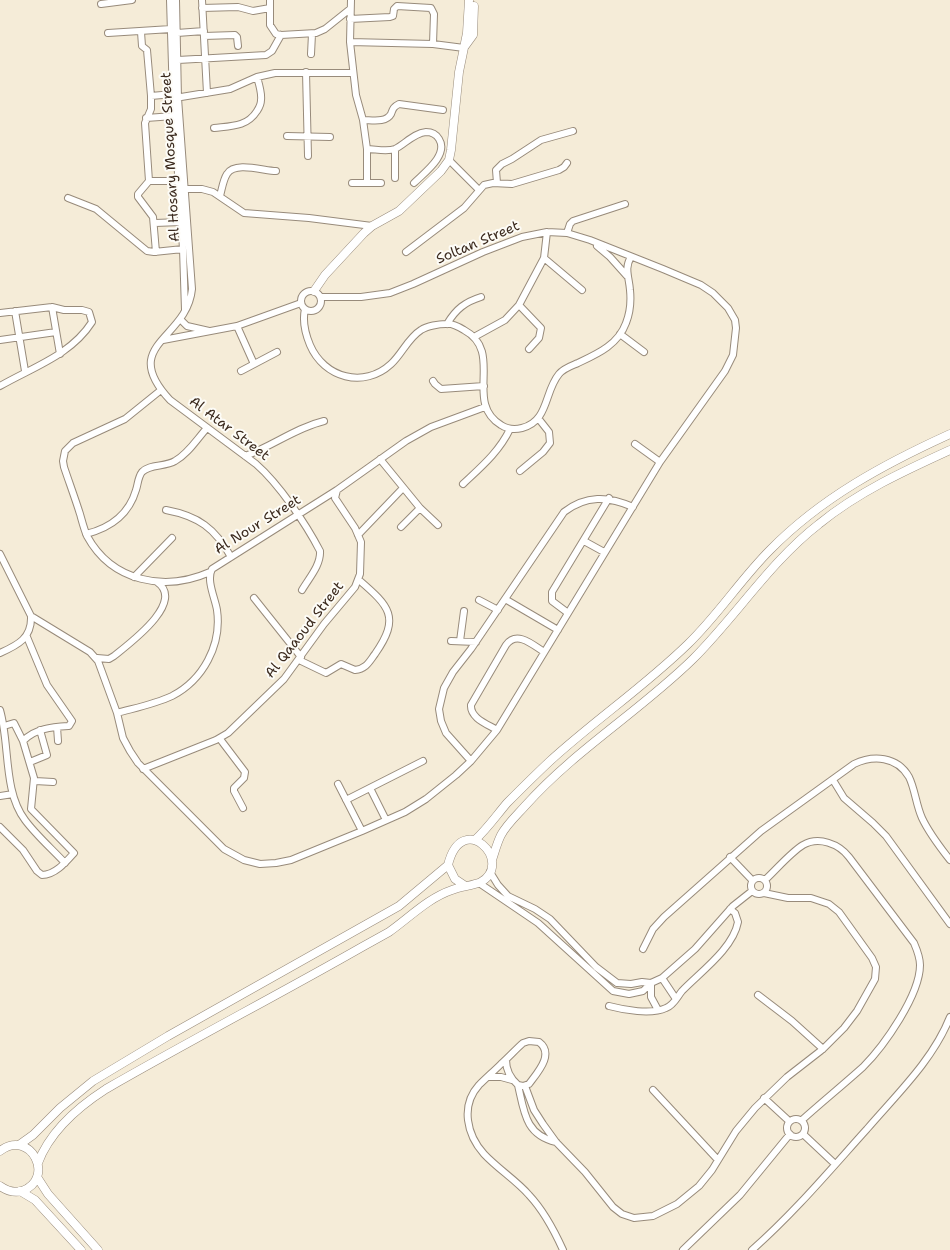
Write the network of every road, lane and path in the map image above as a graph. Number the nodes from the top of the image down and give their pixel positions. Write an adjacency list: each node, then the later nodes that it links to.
1 (132, 0): 10 (street)
2 (170, 0): 16 (street, Al Hosary Mosque Street)
3 (176, 0): 16 (street, Al Hosary Mosque Street)
4 (202, 0): 11 (street)
5 (270, 0): 12 (street)
6 (351, 0): 14 (street)
7 (430, 0): 13 (street)
8 (469, 0): 25 (street)
9 (474, 0): 25 (street)
10 (101, 4)
11 (202, 8): 12 (street); 19 (street)
12 (270, 8): 21 (street)
13 (429, 8): 15 (street); 23 (street)
14 (350, 9): 15 (street); 20 (street)
15 (350, 19): 22 (street)
16 (174, 31): 17 (street); 19 (street); 28 (street, Al Hosary Mosque Street); 34 (street, Al Hosary Mosque Street)
17 (141, 32): 18 (street); 33 (street)
18 (108, 33)
19 (204, 34): 24 (street); 27 (street)
20 (312, 34): 21 (street); 26 (street)
21 (281, 35): 27 (street)
22 (350, 42): 23 (street); 30 (street)
23 (433, 44): 25 (street)
24 (238, 46)
25 (464, 48): 47 (street)
26 (311, 54)
27 (205, 58): 28 (street); 32 (street)
28 (178, 60): 34 (street, Al Hosary Mosque Street)
29 (306, 72): 30 (street); 31 (street); 42 (street)
30 (353, 73): 38 (street)
31 (257, 77): 32 (street); 39 (street)
32 (207, 93): 34 (street)
33 (151, 96): 34 (street); 37 (street)
34 (175, 97): 36 (street, Al Hosary Mosque Street); 58 (street, Al Hosary Mosque Street)
35 (443, 110): 38 (street)
36 (174, 116): 37 (street); 51 (street, Al Hosary Mosque Street)
37 (146, 118): 52 (street)
38 (363, 120): 44 (street)
39 (214, 128)
40 (573, 131): 57 (street)
41 (287, 136): 42 (street)
42 (308, 136): 43 (street); 46 (street)
43 (330, 137)
44 (367, 149): 45 (street); 54 (street)
45 (395, 149): 50 (street); 56 (street)
46 (308, 156)
47 (449, 160): 59 (street); 65 (street)
48 (567, 163): 57 (street)
49 (276, 171): 60 (street)
50 (395, 178)
51 (179, 180): 52 (street); 58 (street, Al Hosary Mosque Street)
52 (149, 181): 64 (street)
53 (352, 183): 54 (street)
54 (367, 183): 55 (street)
55 (380, 183)
56 (414, 183)
57 (497, 183): 59 (street)
58 (182, 189): 60 (street); 63 (street, Al Hosary Mosque Street); 83 (street, Al Hosary Mosque Street)
59 (479, 190): 71 (street)
60 (220, 196): 65 (street)
61 (68, 198): 70 (street)
62 (625, 204): 67 (street)
63 (181, 222): 64 (street); 69 (street, Al Hosary Mosque Street)
64 (155, 223): 70 (street)
65 (372, 226): 76 (street)
66 (547, 232): 67 (street, Soltan Street); 73 (street); 77 (street, Soltan Street)
67 (567, 233): 68 (street, Soltan Street)
68 (590, 240): 72 (street, Soltan Street); 74 (street)
69 (183, 249): 70 (street); 83 (street, Al Hosary Mosque Street)
70 (156, 252)
71 (406, 252)
72 (631, 257): 74 (street); 116 (street, Soltan Street)
73 (544, 258): 75 (street); 79 (street)
74 (628, 277): 90 (street)
75 (582, 290)
76 (314, 291): 77 (street); 80 (street)
77 (321, 297): 80 (street)
78 (481, 297): 86 (street)
79 (519, 305): 92 (street); 95 (street)
80 (303, 306): 86 (street); 87 (street)
81 (52, 307): 82 (street); 89 (street); 98 (street)
82 (15, 311): 84 (street); 91 (street)
83 (186, 311): 85 (street, Al Hosary Mosque Street)
84 (0, 313)
85 (180, 319): 88 (street); 94 (street, Al Hosary Mosque Street)
86 (447, 324): 92 (street)
87 (236, 326): 88 (street); 99 (street)
88 (213, 331): 94 (street)
89 (56, 332): 91 (street); 98 (street)
90 (620, 334): 97 (street); 107 (street)
91 (20, 337): 93 (street); 100 (street)
92 (474, 337): 104 (street)
93 (0, 340)
94 (163, 340): 105 (street, Al Atar Street)
95 (529, 349)
96 (277, 352): 99 (street)
97 (644, 352)
98 (60, 354): 100 (street)
99 (254, 364): 101 (street)
100 (26, 371): 103 (street)
101 (241, 371)
102 (433, 381): 104 (street)
103 (0, 386)
104 (484, 386): 106 (street)
105 (161, 390): 109 (street, Al Atar Street); 128 (street)
106 (485, 406): 110 (street); 115 (street)
107 (538, 418): 110 (street); 117 (street)
108 (324, 420): 114 (street)
109 (207, 428): 114 (street, Al Atar Street); 128 (street)
110 (510, 429): 118 (street)
111 (950, 434): 181 (street)
112 (635, 444): 116 (street)
113 (950, 450): 183 (street)
114 (245, 456): 125 (street, Al Atar Street)
115 (380, 459): 119 (street); 120 (street)
116 (660, 462): 122 (street)
117 (520, 471)
118 (463, 484)
119 (403, 488): 123 (street); 129 (street)
120 (337, 490): 125 (street, Al Nour Street); 129 (street, Al Qaaoud Street)
121 (609, 498): 122 (street); 131 (street); 141 (street)
122 (633, 507): 132 (street)
123 (420, 508): 126 (street); 127 (street)
124 (166, 510): 134 (street)
125 (297, 515): 134 (street, Al Nour Street); 139 (street, Al Atar Street)
126 (438, 525)
127 (401, 527)
128 (86, 534): 136 (street)
129 (358, 534): 137 (street, Al Qaaoud Street)
130 (172, 538): 136 (street)
131 (584, 541): 132 (street); 145 (street)
132 (604, 552): 145 (street)
133 (0, 554): 146 (street)
134 (231, 557): 135 (street, Al Nour Street)
135 (210, 572): 138 (street); 157 (street, Al Nour Street)
136 (134, 577): 138 (street)
137 (359, 580): 155 (street, Al Qaaoud Street); 155 (street)
138 (158, 582): 154 (street)
139 (302, 590)
140 (254, 598): 155 (street)
141 (505, 599): 143 (street); 147 (street)
142 (478, 600): 143 (street)
143 (498, 610): 151 (street)
144 (464, 611): 150 (street)
145 (568, 613): 147 (street)
146 (31, 616): 148 (street); 154 (street)
147 (558, 630): 152 (street)
148 (27, 637): 153 (street); 159 (street)
149 (451, 641): 150 (street)
150 (460, 641): 151 (street)
151 (476, 642): 166 (street)
152 (544, 652): 161 (street); 161 (street)
153 (0, 653)
154 (97, 658): 157 (street)
155 (300, 658): 162 (street, Al Qaaoud Street)
156 (0, 710): 158 (street)
157 (117, 713): 168 (street)
158 (4, 726): 163 (street); 174 (street)
159 (57, 726): 160 (street); 164 (street)
160 (40, 730): 163 (street); 167 (street)
161 (497, 730): 166 (street)
162 (220, 738): 168 (street, Al Qaaoud Street); 177 (street)
163 (23, 741): 167 (street)
164 (58, 741)
165 (423, 761): 173 (street)
166 (471, 761): 178 (street)
167 (30, 762): 170 (street)
168 (143, 769): 180 (street)
169 (833, 780): 182 (street); 184 (street); 197 (street)
170 (35, 781): 171 (street); 185 (street)
171 (53, 782)
172 (338, 784): 176 (street)
173 (370, 788): 176 (street); 178 (street)
174 (13, 794): 175 (street); 185 (street)
175 (0, 796)
176 (346, 800): 180 (street)
177 (243, 808)
178 (386, 820): 180 (street)
179 (0, 827): 185 (street)
180 (362, 831)
181 (475, 840): 183 (street); 186 (street)
182 (730, 858): 188 (street); 199 (street)
183 (492, 860): 187 (street)
184 (950, 860)
185 (65, 863)
186 (448, 865): 191 (street); 194 (street)
187 (490, 872): 190 (street); 198 (street)
188 (752, 880): 189 (street); 192 (street)
189 (765, 880): 193 (street); 219 (street)
190 (479, 883): 191 (street); 200 (street)
191 (464, 886): 196 (street)
192 (752, 891): 193 (street); 195 (street)
193 (764, 892): 211 (street)
194 (398, 906): 196 (street); 210 (street)
195 (730, 909): 201 (street); 206 (street)
196 (406, 919): 212 (street)
197 (950, 924)
198 (577, 946): 200 (street); 202 (street)
199 (643, 949)
200 (571, 951): 204 (street)
201 (662, 978): 203 (street); 206 (street)
202 (617, 983): 203 (street); 204 (street)
203 (651, 983): 204 (street); 208 (street)
204 (613, 991)
205 (758, 995): 211 (street)
206 (676, 999): 208 (street)
207 (608, 1006): 208 (street)
208 (658, 1010)
209 (950, 1016): 228 (street)
210 (168, 1036): 212 (street); 224 (street)
211 (823, 1049): 218 (street)
212 (174, 1051): 227 (street)
213 (506, 1060): 214 (street); 215 (street); 216 (street)
214 (488, 1077): 215 (street); 238 (street)
215 (515, 1083): 216 (street); 223 (street)
216 (525, 1086): 223 (street)
217 (653, 1090): 226 (street)
218 (764, 1098): 220 (street); 226 (street)
219 (802, 1120): 220 (street); 222 (street)
220 (789, 1121): 221 (street)
221 (790, 1134): 222 (street); 239 (street)
222 (803, 1134): 228 (street)
223 (556, 1142): 226 (street)
224 (19, 1146): 225 (street); 227 (street)
225 (0, 1151)
226 (718, 1160)
227 (38, 1163): 229 (street)
228 (835, 1164): 240 (street)
229 (37, 1177): 232 (street); 234 (street)
230 (0, 1186): 231 (street)
231 (8, 1191): 232 (street); 233 (street)
232 (20, 1191): 235 (street)
233 (0, 1196)
234 (72, 1222): 235 (street); 237 (street)
235 (63, 1230): 236 (street)
236 (81, 1250)
237 (98, 1250)
238 (563, 1250)
239 (683, 1250)
240 (752, 1250)

